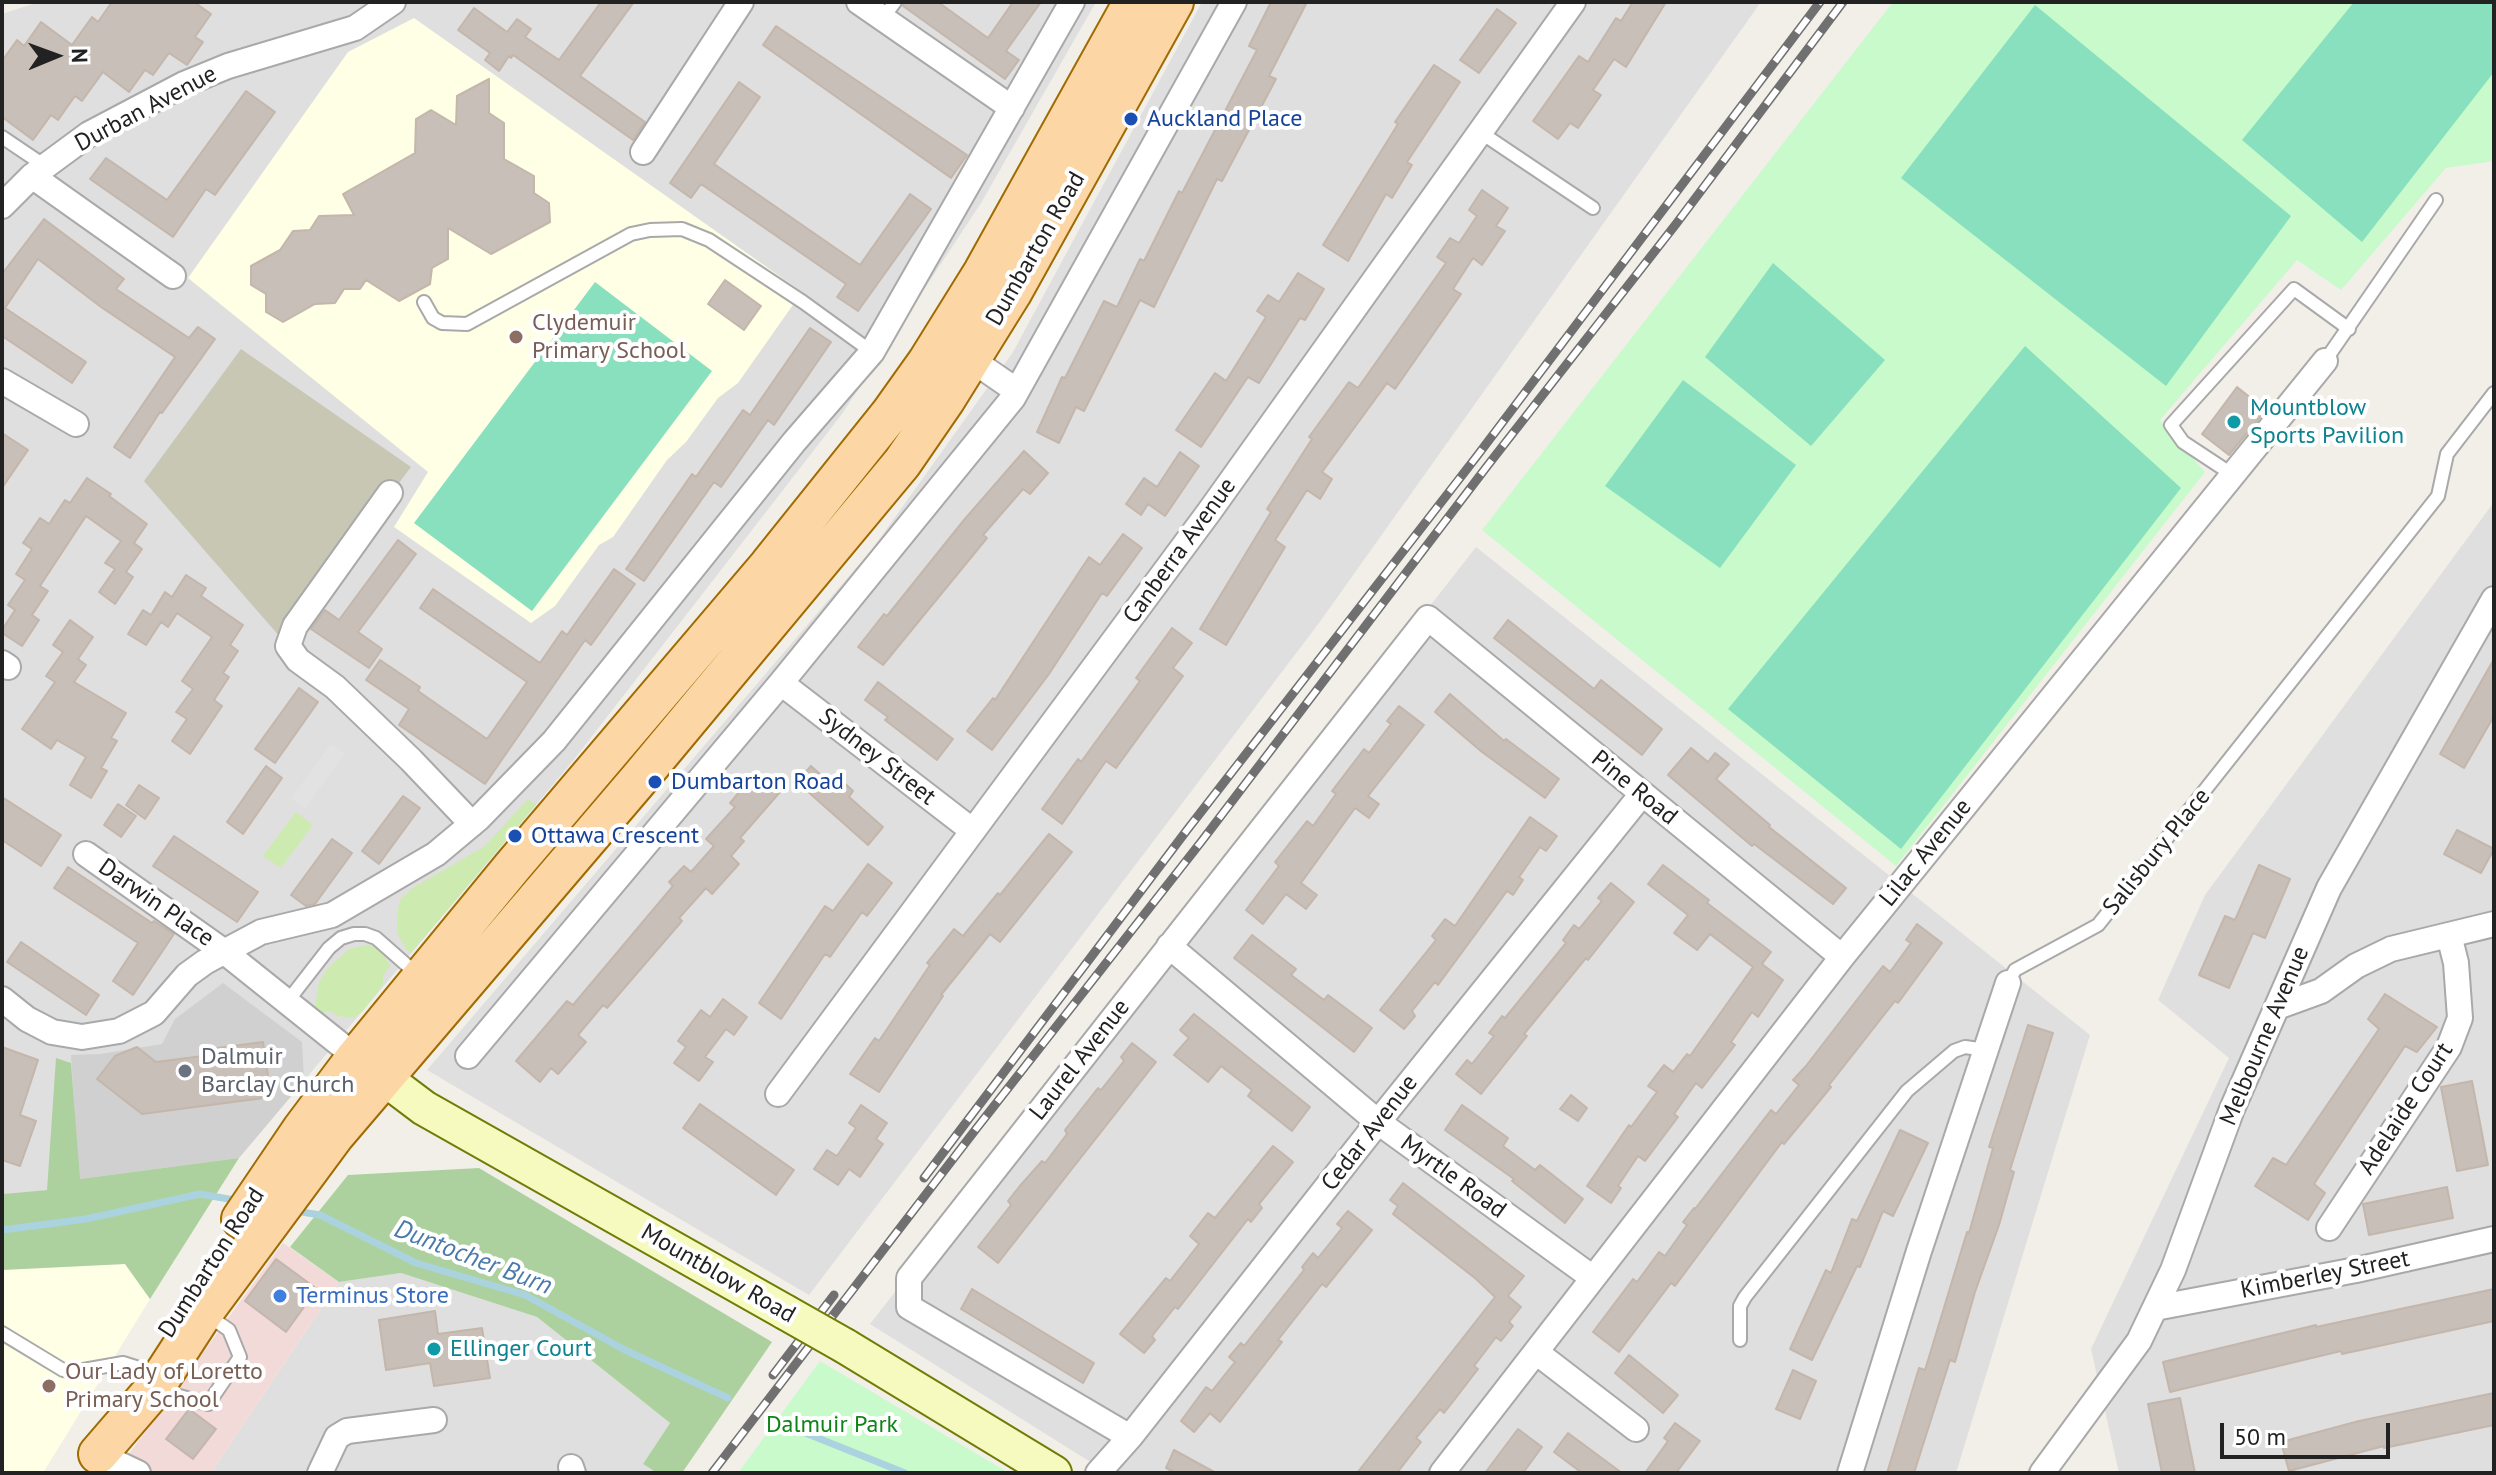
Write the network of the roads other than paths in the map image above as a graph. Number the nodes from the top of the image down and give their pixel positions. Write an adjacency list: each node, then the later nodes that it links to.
1 (393, 2): 14 (street, Durban Avenue)
2 (741, 2): 13 (street)
3 (859, 2): 9 (street)
4 (1072, 2): 10 (street)
5 (1133, 2): 42 (main road, Dumbarton Road)
6 (1174, 2): 22 (main road, Dumbarton Road)
7 (1234, 2): 25 (street)
8 (1573, 2): 11 (street, Canberra Avenue)
9 (889, 10): 10 (street)
10 (1012, 108): 21 (street)
11 (1480, 132): 17 (lane); 35 (street, Canberra Avenue)
12 (2, 137): 14 (lane)
13 (643, 152)
14 (38, 171): 16 (street, Durban Avenue); 18 (street)
15 (2436, 200): 20 (lane)
16 (2, 206)
17 (1593, 208)
18 (173, 276)
19 (424, 302): 21 (lane)
20 (2349, 329): 23 (lane); 28 (lane)
21 (872, 352): 34 (street)
22 (972, 360): 25 (street); 49 (main road, Dumbarton Road)
23 (2325, 361): 28 (street, Lilac Avenue)
24 (2, 381): 27 (street)
25 (1017, 391): 32 (street)
26 (2494, 393): 43 (lane, Salisbury Place)
27 (76, 424)
28 (2233, 475): 41 (street, Lilac Avenue)
29 (390, 493): 34 (street)
30 (2494, 599): 46 (street, Melbourne Avenue)
31 (1428, 618): 33 (street, Pine Road); 39 (street, Laurel Avenue)
32 (781, 683): 35 (street, Sydney Street); 48 (street)
33 (1642, 794): 41 (street, Pine Road); 51 (street, Cedar Avenue)
34 (472, 824): 40 (street)
35 (973, 831): 50 (street, Canberra Avenue)
36 (86, 854): 40 (street, Darwin Place)
37 (2494, 924): 38 (street)
38 (2449, 935): 46 (street); 53 (street, Adelaide Court)
39 (1169, 946): 51 (street, Myrtle Road); 64 (street, Laurel Avenue)
40 (226, 953): 44 (street); 45 (street)
41 (1842, 957): 55 (street, Lilac Avenue)
42 (421, 978): 45 (lane); 49 (main road, Dumbarton Road)
43 (2008, 983): 47 (street, Salisbury Place)
44 (2, 999)
45 (287, 1002): 49 (street)
46 (2277, 1007): 56 (street, Melbourne Avenue)
47 (1986, 1050): 59 (lane); 71 (street, Salisbury Place)
48 (468, 1056)
49 (369, 1067): 52 (main road, Dumbarton Road); 68 (street, Mountblow Road, bridge)
50 (778, 1094)
51 (1378, 1122): 55 (street, Myrtle Road); 64 (street, Cedar Avenue)
52 (254, 1221): 57 (main road, Dumbarton Road); 61 (main road, Dumbarton Road)
53 (2329, 1228)
54 (2494, 1239): 56 (street, Kimberley Street)
55 (1593, 1278): 60 (street, Lilac Avenue)
56 (2155, 1308): 72 (street, Melbourne Avenue)
57 (204, 1312): 61 (main road, Dumbarton Road); 61 (lane)
58 (2, 1333): 61 (lane)
59 (1740, 1340)
60 (1536, 1352): 63 (street); 70 (street, Lilac Avenue)
61 (148, 1379): 65 (main road, Dumbarton Road)
62 (434, 1420): 67 (street)
63 (1636, 1429)
64 (1130, 1437): 69 (street, Cedar Avenue)
65 (92, 1464): 66 (street)
66 (138, 1473)
67 (320, 1473)
68 (1054, 1473)
69 (1098, 1473)
70 (1442, 1473)
71 (1850, 1473)
72 (2042, 1473)

